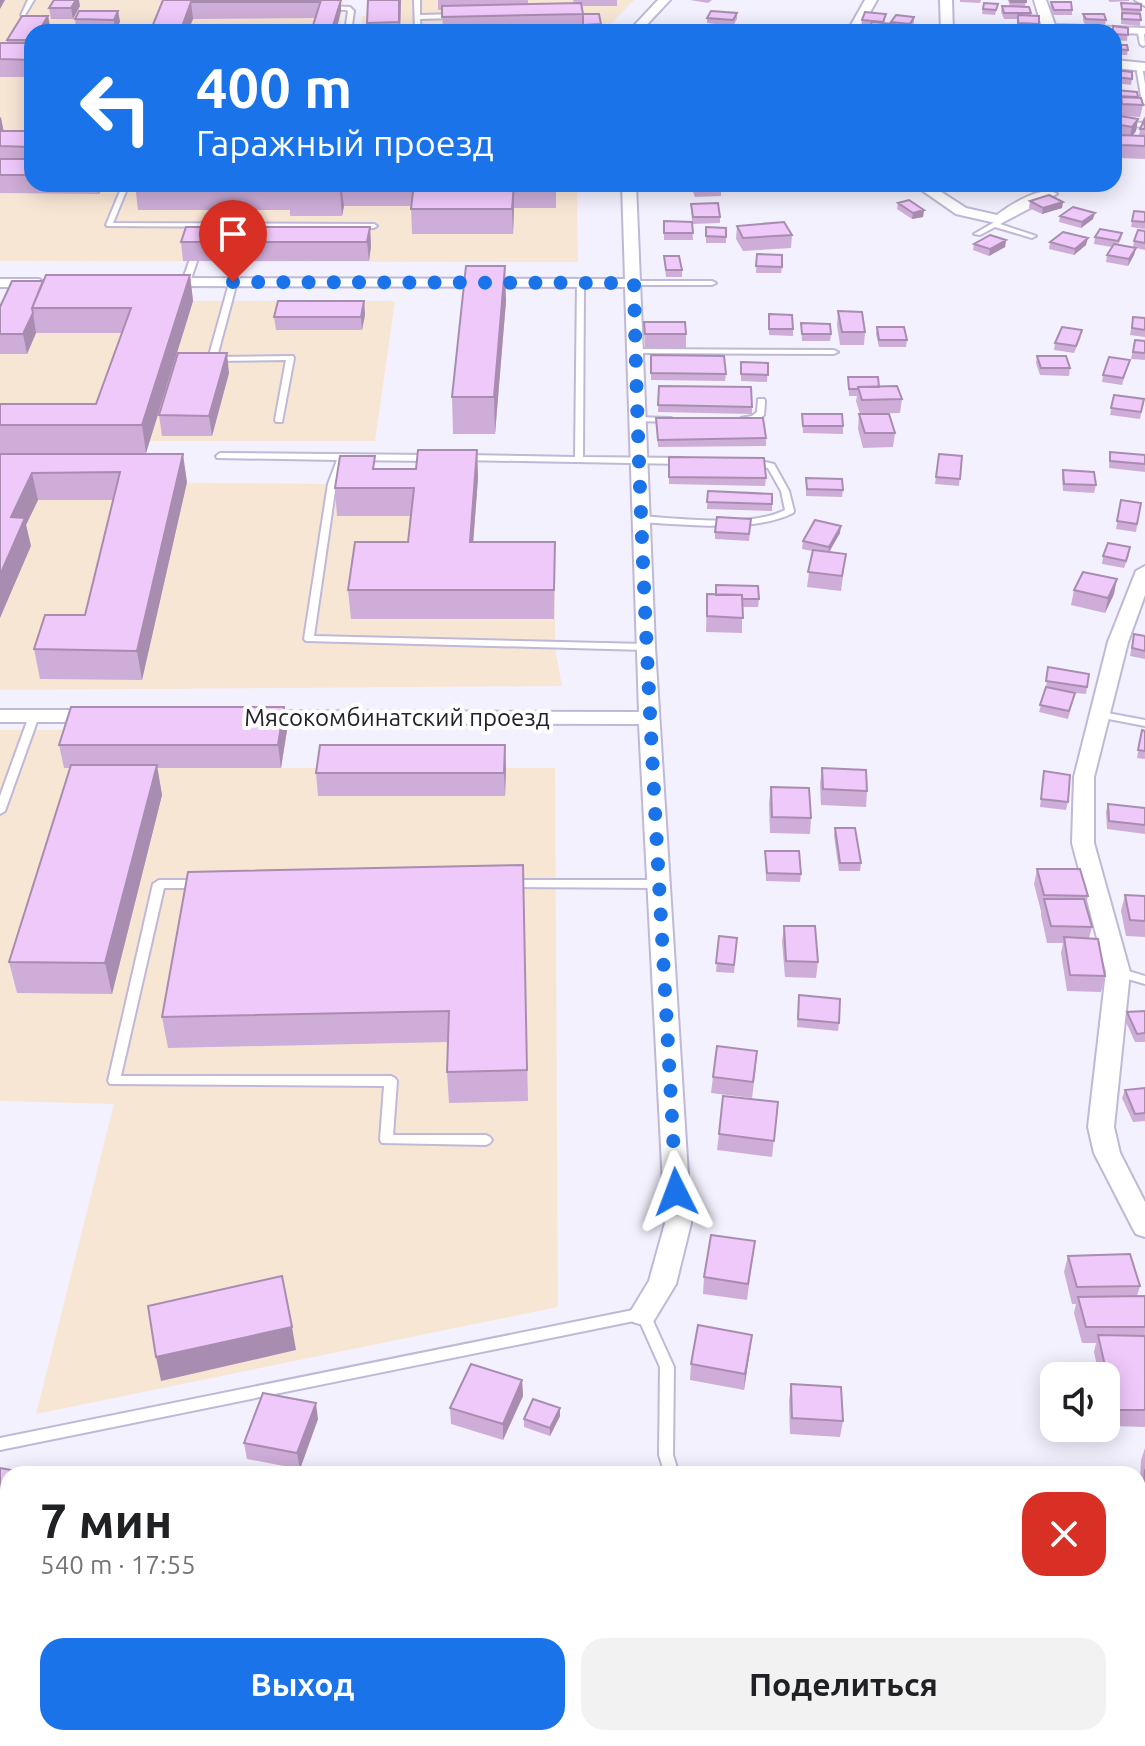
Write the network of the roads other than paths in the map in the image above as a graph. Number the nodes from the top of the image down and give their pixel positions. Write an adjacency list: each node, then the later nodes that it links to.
1 (31, 0): 8 (lane)
2 (417, 0): 10 (lane)
3 (664, 0): 13 (street)
4 (871, 0): 14 (street)
5 (946, 0): 15 (street)
6 (1040, 0): 16 (street)
7 (315, 7): 11 (lane)
8 (23, 14)
9 (462, 16): 10 (lane)
10 (417, 17): 12 (lane)
11 (349, 24)
12 (417, 24)
13 (642, 24)
14 (858, 24)
15 (947, 24)
16 (1047, 24)
17 (1122, 39): 18 (street)
18 (1144, 42)
19 (1122, 65): 20 (street)
20 (1142, 66): 21 (lane)
21 (1145, 102)
22 (1122, 124): 23 (lane)
23 (1145, 125)
24 (123, 192): 29 (lane)
25 (629, 192): 40 (street)
26 (932, 192): 28 (street)
27 (1047, 192): 28 (street)
28 (997, 222): 31 (lane); 33 (lane)
29 (205, 225): 30 (lane); 32 (lane)
30 (374, 226)
31 (978, 234)
32 (201, 236)
33 (1032, 236)
34 (193, 261): 36 (lane)
35 (138, 282): 36 (street)
36 (186, 282): 37 (street)
37 (233, 282): 39 (street); 47 (lane)
38 (59, 283): 42 (street)
39 (580, 283): 40 (street); 54 (lane)
40 (634, 283): 41 (lane); 43 (street)
41 (712, 283)
42 (7, 286)
43 (635, 351): 44 (lane); 46 (street)
44 (834, 352)
45 (761, 401): 49 (lane)
46 (636, 419): 48 (lane); 55 (street)
47 (279, 420)
48 (683, 420)
49 (729, 420)
50 (220, 456): 51 (lane)
51 (342, 457): 52 (lane); 61 (lane)
52 (437, 458)
53 (452, 458): 54 (lane)
54 (579, 459): 55 (lane)
55 (637, 460): 56 (lane); 58 (street)
56 (699, 461)
57 (745, 462): 58 (lane)
58 (639, 519): 61 (street)
59 (1145, 571): 60 (street)
60 (1140, 603): 62 (street)
61 (645, 647): 67 (street)
62 (1102, 715): 68 (lane); 73 (street)
63 (0, 716): 64 (street)
64 (34, 716): 65 (street); 69 (lane)
65 (113, 716)
66 (239, 717): 67 (street, Мясокомбинатский проезд)
67 (649, 718): 72 (street)
68 (1145, 723)
69 (0, 811)
70 (207, 884): 75 (lane)
71 (492, 884): 72 (lane)
72 (660, 884): 77 (street)
73 (1118, 972): 74 (lane); 76 (street)
74 (1145, 980)
75 (486, 1140)
76 (1145, 1227)
77 (643, 1314): 78 (lane); 79 (lane)
78 (0, 1444)
79 (669, 1466)

